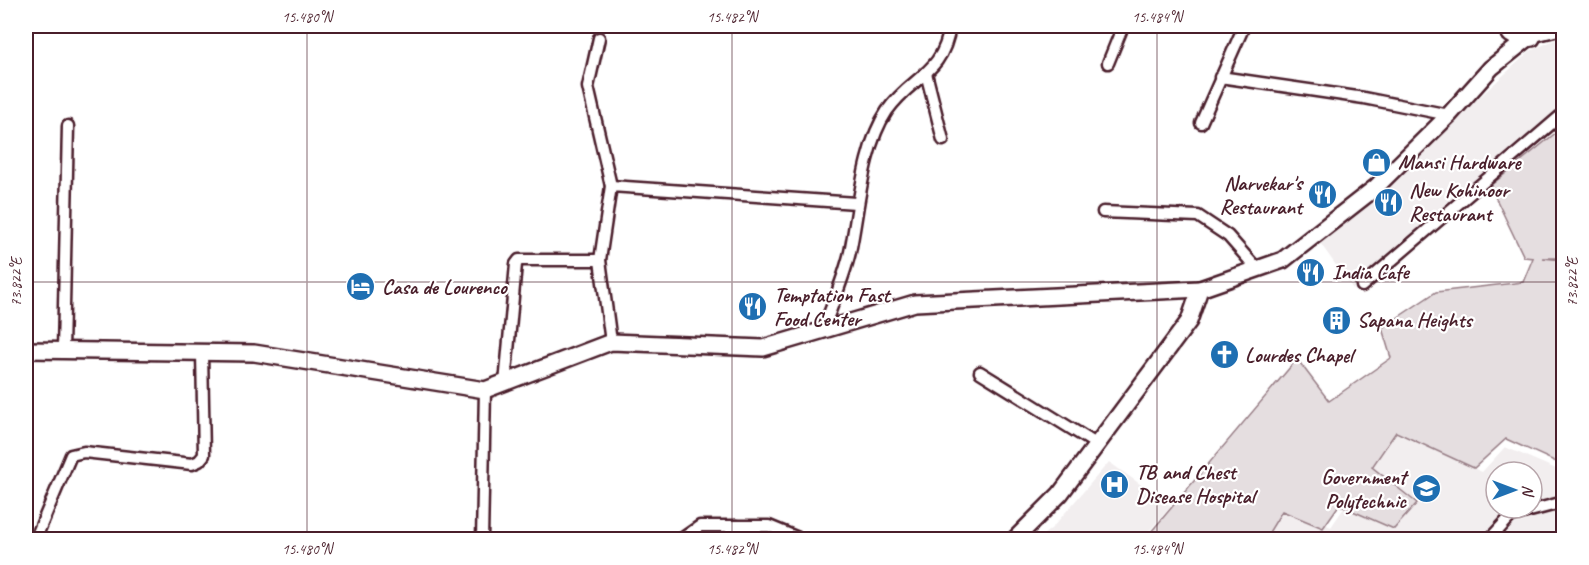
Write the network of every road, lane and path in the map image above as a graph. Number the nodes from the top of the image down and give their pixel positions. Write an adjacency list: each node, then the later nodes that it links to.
1 (950, 26): 10 (street)
2 (1123, 26): 8 (street)
3 (1244, 26): 11 (street)
4 (1563, 26): 6 (main road)
5 (1508, 27): 6 (main road); 9 (main road)
6 (1533, 33): 9 (main road)
7 (599, 38): 17 (street)
8 (1108, 63)
9 (1491, 68): 13 (main road)
10 (926, 73): 16 (street); 18 (street)
11 (1220, 77): 13 (street); 14 (street)
12 (1563, 112): 22 (street)
13 (1449, 115): 21 (main road)
14 (1201, 123)
15 (68, 126): 27 (street)
16 (943, 140)
17 (611, 186): 18 (street); 20 (street)
18 (856, 203): 24 (street)
19 (1103, 212): 21 (street)
20 (600, 260): 25 (street); 30 (street)
21 (1258, 270): 23 (main road)
22 (1362, 286)
23 (1200, 289): 24 (main road); 32 (main road)
24 (823, 330): 25 (main road)
25 (611, 342): 30 (main road)
26 (26, 350): 27 (main road)
27 (63, 351): 28 (main road)
28 (202, 353): 31 (main road); 36 (street)
29 (980, 372): 32 (street)
30 (505, 384): 31 (main road)
31 (485, 390): 37 (street)
32 (1095, 444): 41 (main road)
33 (1563, 502): 42 (street)
34 (736, 526): 38 (street); 39 (street); 40 (street)
35 (26, 527): 36 (street)
36 (37, 534)
37 (482, 540)
38 (680, 540)
39 (730, 540)
40 (803, 540)
41 (1014, 540)
42 (1489, 540)

